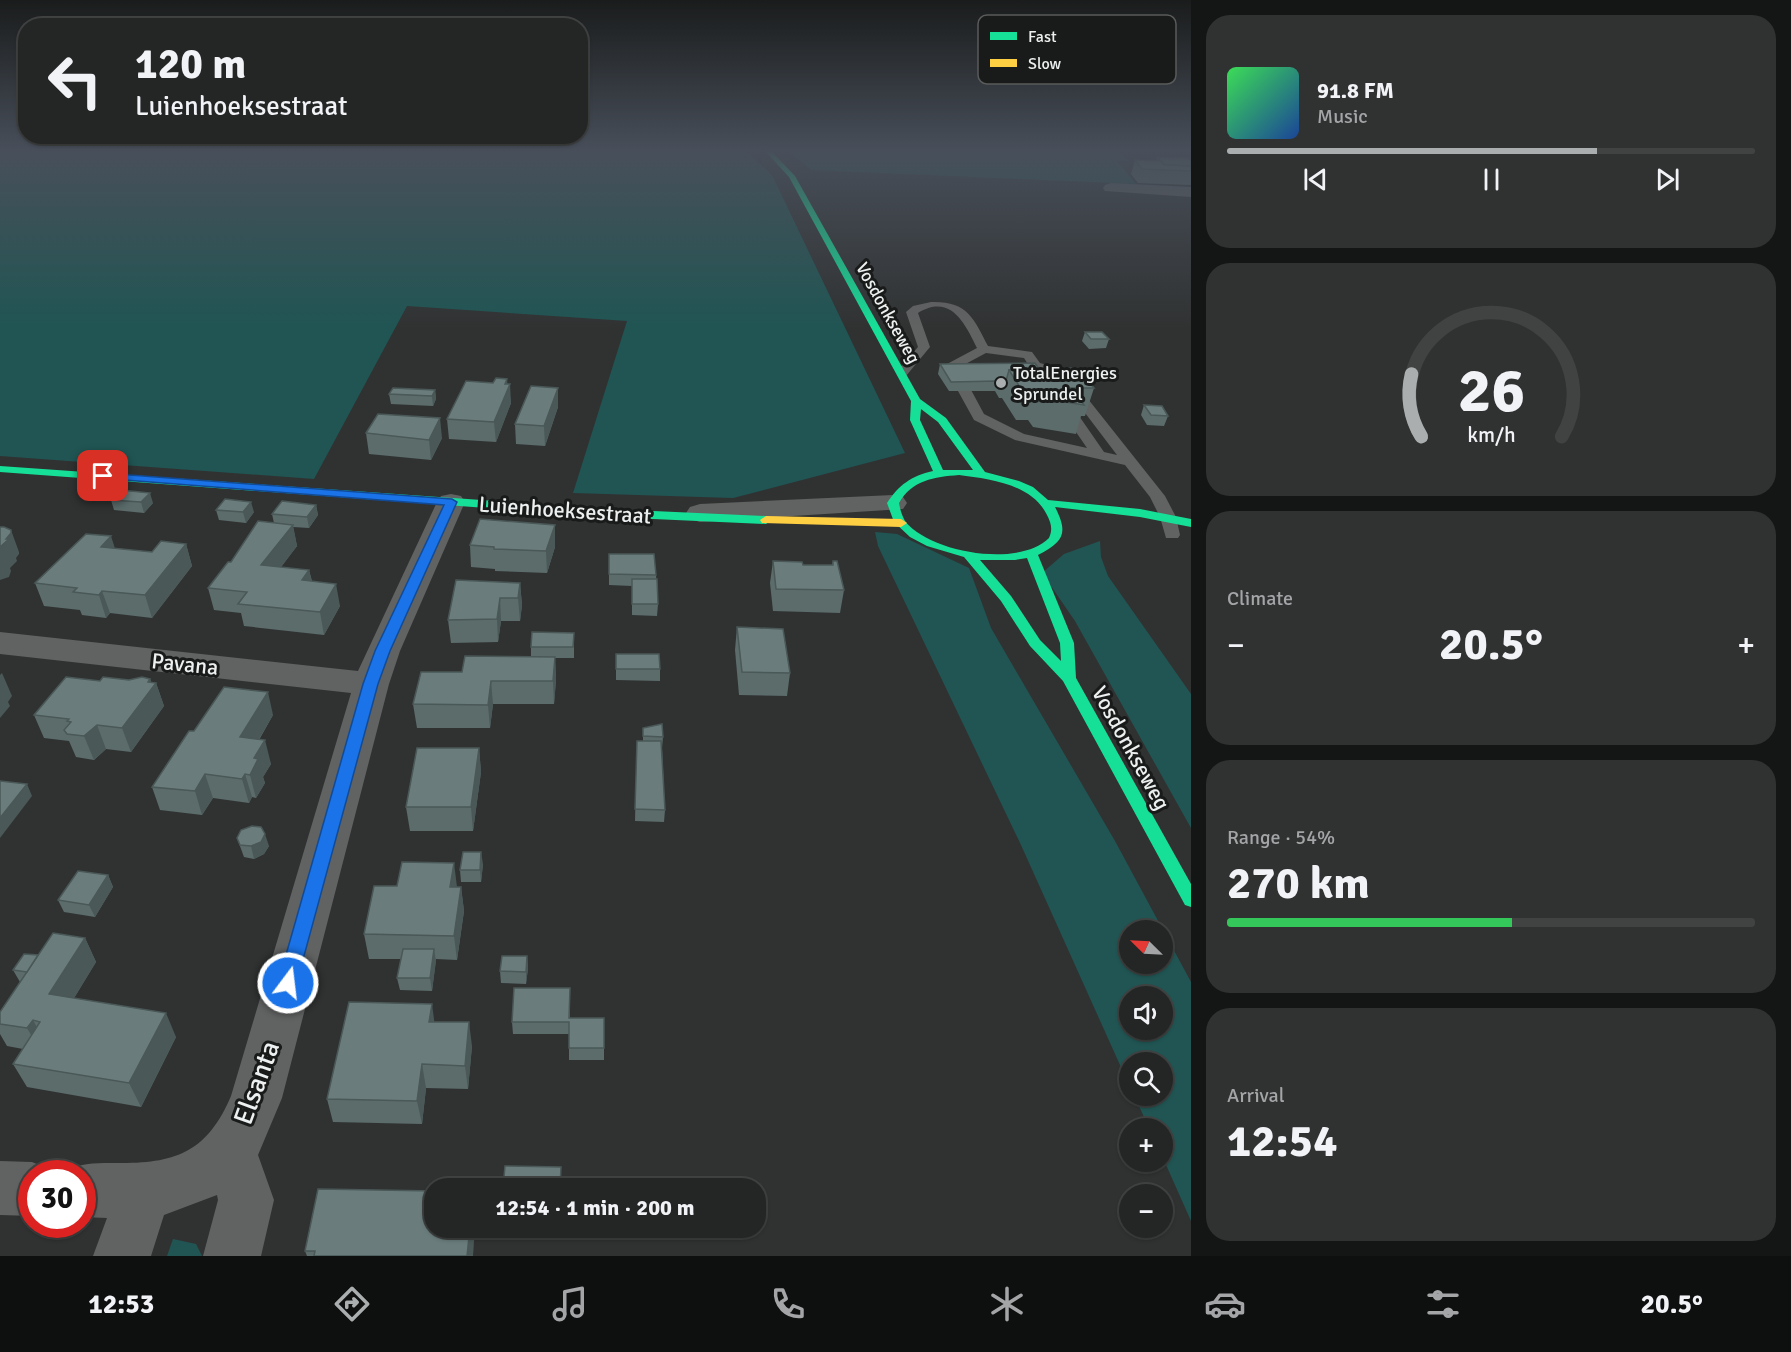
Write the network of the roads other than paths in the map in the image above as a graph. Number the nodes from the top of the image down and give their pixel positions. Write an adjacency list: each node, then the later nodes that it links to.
1 (811, 211): 4 (main road, Vosdonkseweg)
2 (984, 350): 3 (lane); 4 (lane); 5 (lane)
3 (1035, 366): 6 (lane); 11 (lane)
4 (902, 373): 8 (main road, Vosdonkseweg)
5 (955, 374)
6 (1046, 381)
7 (965, 392): 10 (lane)
8 (916, 402): 13 (main road, Vosdonkseweg); 14 (main road, Vosdonkseweg)
9 (1072, 416): 10 (lane)
10 (1098, 453): 11 (lane)
11 (1131, 462): 19 (lane)
12 (0, 469): 15 (main road, Luienhoeksestraat)
13 (939, 473): 14 (main road); 17 (main road)
14 (981, 474): 16 (main road)
15 (452, 502): 18 (main road, Luienhoeksestraat); 27 (street, Elsanta)
16 (1047, 503): 19 (main road); 23 (main road)
17 (897, 513): 18 (street, Luienhoeksestraat); 24 (main road)
18 (664, 516)
19 (1168, 517): 20 (main road); 21 (lane)
20 (1191, 523)
21 (1167, 535): 22 (main road)
22 (1191, 537)
23 (1031, 553): 24 (main road); 26 (main road, Vosdonkseweg)
24 (969, 555): 26 (main road, Vosdonkseweg)
25 (0, 643): 27 (street, Pavana)
26 (1069, 678): 28 (main road, Vosdonkseweg)
27 (371, 684): 29 (street, Elsanta)
28 (1191, 900)
29 (230, 1151): 33 (street, Elsanta); 35 (street, Elsanta)
30 (0, 1188): 31 (street)
31 (18, 1189)
32 (96, 1190): 33 (street, Elsanta)
33 (144, 1191): 34 (street)
34 (122, 1256)
35 (232, 1256)

